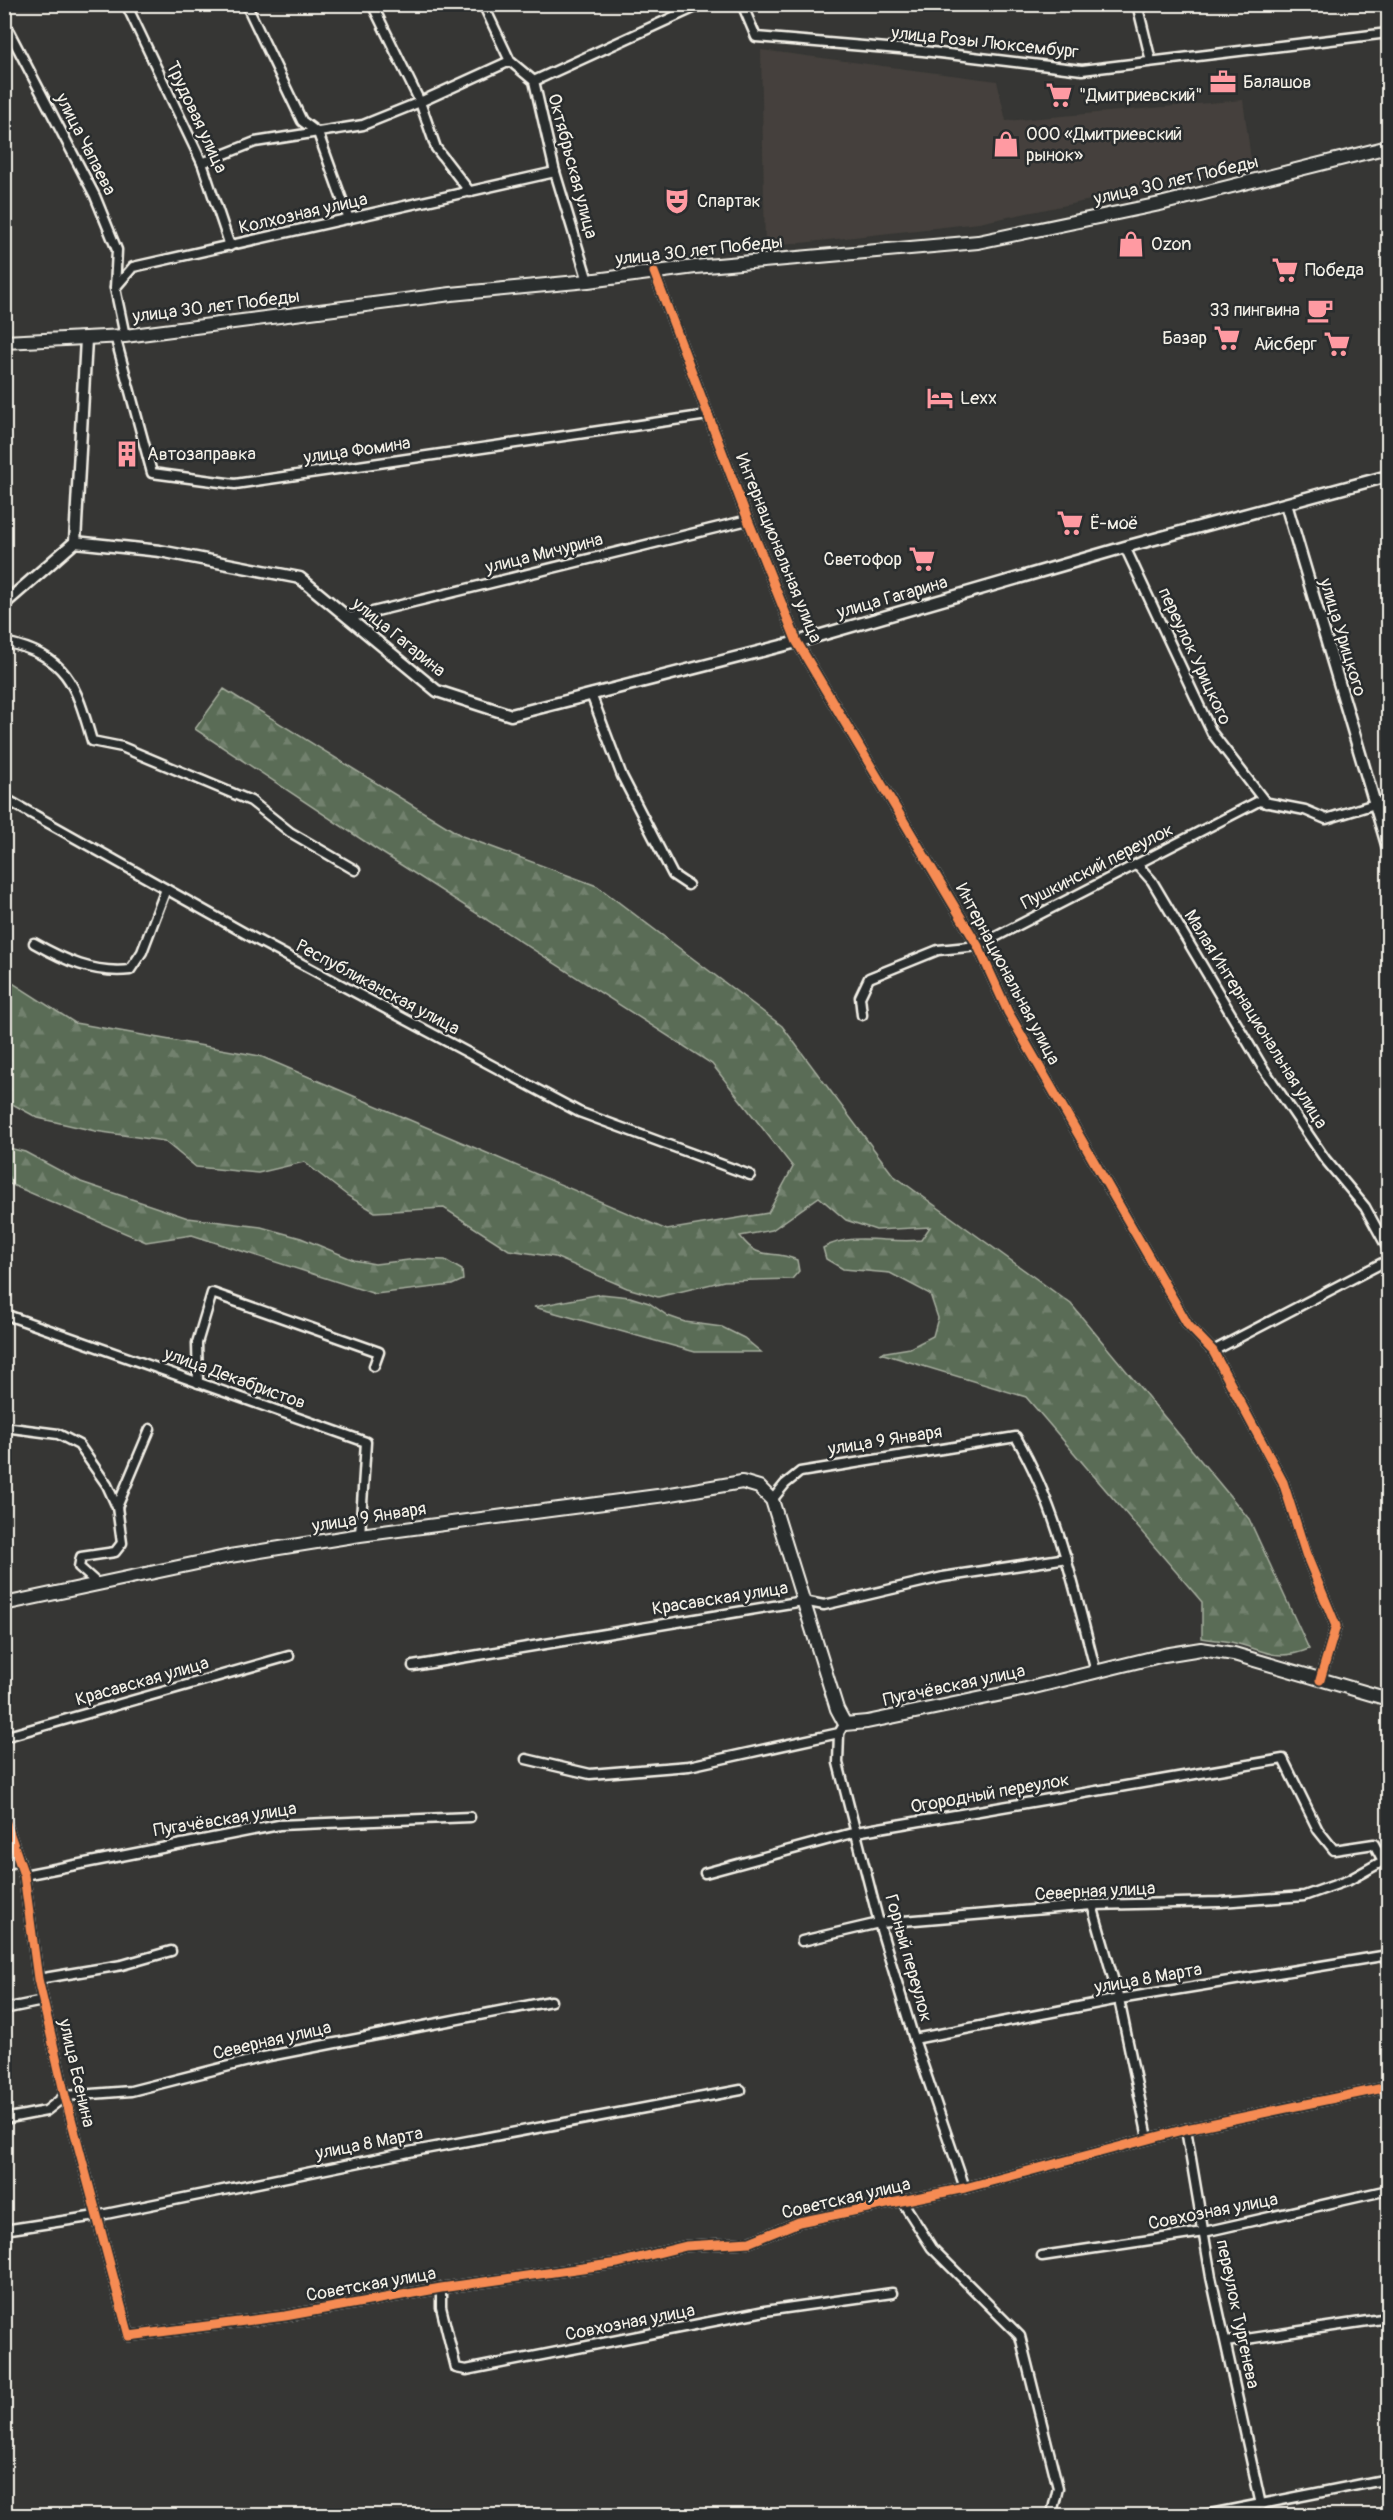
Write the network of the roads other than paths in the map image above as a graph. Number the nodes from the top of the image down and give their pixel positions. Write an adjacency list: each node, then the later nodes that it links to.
1 (126, 4): 16 (street, Трудовая улица)
2 (246, 4): 14 (street)
3 (372, 4): 13 (street)
4 (483, 4): 10 (street, Октябрьская улица)
5 (702, 4): 12 (street)
6 (742, 4): 11 (street, улица Розы Люксембург)
7 (1137, 4): 11 (street)
8 (4, 22): 23 (street, улица Чапаева)
9 (1389, 33): 11 (street, улица Розы Люксембург)
10 (510, 61): 12 (street, Октябрьская улица); 13 (street)
11 (1151, 61)
12 (534, 81): 17 (street, Октябрьская улица)
13 (420, 102): 14 (street); 18 (street)
14 (318, 133): 16 (street); 19 (street)
15 (1389, 147): 21 (main road, улица 30 лет Победы)
16 (202, 162): 20 (street, Трудовая улица)
17 (555, 172): 18 (street, Колхозная улица); 22 (street, Октябрьская улица)
18 (470, 192): 19 (street, Колхозная улица)
19 (349, 219): 20 (street, Колхозная улица)
20 (230, 246): 23 (street, Колхозная улица)
21 (654, 272): 22 (main road, улица 30 лет Победы); 27 (street, Интернациональная улица)
22 (588, 281): 24 (main road, улица 30 лет Победы)
23 (115, 288): 24 (street)
24 (120, 336): 25 (main road, улица 30 лет Победы); 27 (street, улица Фомина)
25 (87, 339): 26 (main road, улица 30 лет Победы); 31 (street)
26 (4, 342)
27 (708, 415): 30 (street, Интернациональная улица)
28 (1389, 476): 29 (street, улица Гагарина)
29 (1286, 504): 32 (street, улица Гагарина); 41 (street, улица Урицкого)
30 (748, 520): 34 (street, улица Мичурина); 36 (street, Интернациональная улица)
31 (75, 542): 33 (street); 34 (street, улица Гагарина)
32 (1125, 547): 36 (street, улица Гагарина); 40 (street, переулок Урицкого)
33 (4, 604)
34 (348, 618): 37 (street, улица Гагарина)
35 (4, 642): 44 (street)
36 (797, 642): 37 (street, улица Гагарина); 48 (street, Интернациональная улица)
37 (591, 694): 45 (street)
38 (4, 798): 46 (street, Республиканская улица)
39 (1389, 800): 41 (street, Пушкинский переулок)
40 (1266, 803): 41 (street, Пушкинский переулок); 43 (street, Пушкинский переулок)
41 (1376, 803): 42 (street, улица Урицкого)
42 (1389, 848)
43 (1137, 864): 48 (street, Пушкинский переулок); 51 (street, Малая Интернациональная улица)
44 (355, 870)
45 (688, 885)
46 (166, 889): 47 (street); 50 (street, Республиканская улица)
47 (34, 943)
48 (978, 946): 49 (street, Пушкинский переулок); 54 (street, Интернациональная улица)
49 (862, 1015)
50 (750, 1175)
51 (1389, 1249)
52 (1389, 1260): 54 (street)
53 (4, 1314): 56 (street, улица Декабристов)
54 (1213, 1351): 69 (street, Интернациональная улица)
55 (374, 1366): 56 (street)
56 (198, 1383): 61 (street, улица Декабристов)
57 (4, 1427): 60 (street)
58 (150, 1430): 60 (street)
59 (772, 1500): 61 (main road, улица 9 Января); 62 (street, улица 9 Января); 64 (main road, Горный переулок)
60 (117, 1507): 63 (street)
61 (360, 1535): 63 (main road, улица 9 Января)
62 (1067, 1558): 64 (street, Красавская улица); 68 (street)
63 (98, 1584): 65 (main road, улица 9 Января)
64 (803, 1601): 67 (street, Красавская улица); 71 (main road, Горный переулок)
65 (4, 1604)
66 (288, 1656): 72 (street, Красавская улица)
67 (413, 1666)
68 (1096, 1672): 69 (main road, Пугачёвская улица); 71 (main road, Пугачёвская улица)
69 (1320, 1680): 70 (main road, Пугачёвская улица)
70 (1389, 1700)
71 (842, 1728): 73 (street, Пугачёвская улица); 76 (street, Горный переулок)
72 (4, 1737)
73 (526, 1759)
74 (4, 1816): 77 (street, улица Есенина)
75 (470, 1817): 81 (street, Пугачёвская улица)
76 (856, 1833): 78 (street, Огородный переулок); 80 (street, Огородный переулок); 83 (street, Горный переулок)
77 (19, 1859): 79 (street); 81 (street, улица Есенина)
78 (1386, 1862): 82 (street, Северная улица)
79 (4, 1866)
80 (705, 1873)
81 (24, 1875): 87 (street, улица Есенина)
82 (1092, 1905): 83 (street, Северная улица); 88 (street)
83 (879, 1923): 84 (street, Северная улица); 92 (street, Горный переулок)
84 (802, 1941)
85 (171, 1951): 87 (street)
86 (1389, 1955): 88 (street, улица 8 Марта)
87 (38, 1979): 89 (street, улица Есенина)
88 (1119, 1999): 92 (street, улица 8 Марта); 98 (street)
89 (44, 2001): 91 (street); 95 (street, улица Есенина)
90 (550, 2001): 95 (street, Северная улица)
91 (4, 2009)
92 (914, 2039): 99 (street, Горный переулок)
93 (1389, 2087): 97 (street, Советская улица)
94 (741, 2090): 102 (street, улица 8 Марта)
95 (65, 2096): 96 (street, Северная улица); 102 (street, улица Есенина)
96 (4, 2119)
97 (1186, 2129): 98 (street, Советская улица); 104 (street, переулок Тургенева)
98 (1148, 2138): 99 (street, Советская улица)
99 (965, 2188): 101 (street, Советская улица)
100 (1389, 2190): 104 (street, Совхозная улица)
101 (902, 2201): 106 (street, Советская улица); 113 (street)
102 (96, 2216): 103 (street, улица 8 Марта); 109 (street, улица Есенина)
103 (4, 2230)
104 (1204, 2232): 105 (street, Совхозная улица); 110 (street, переулок Тургенева)
105 (1042, 2256)
106 (441, 2288): 107 (street, Совхозная улица); 109 (street, Советская улица)
107 (892, 2293)
108 (1389, 2318): 110 (street)
109 (129, 2336)
110 (1226, 2342): 112 (street, переулок Тургенева)
111 (1389, 2479): 112 (street)
112 (1261, 2505): 114 (street)
113 (1055, 2516)
114 (1200, 2516)

